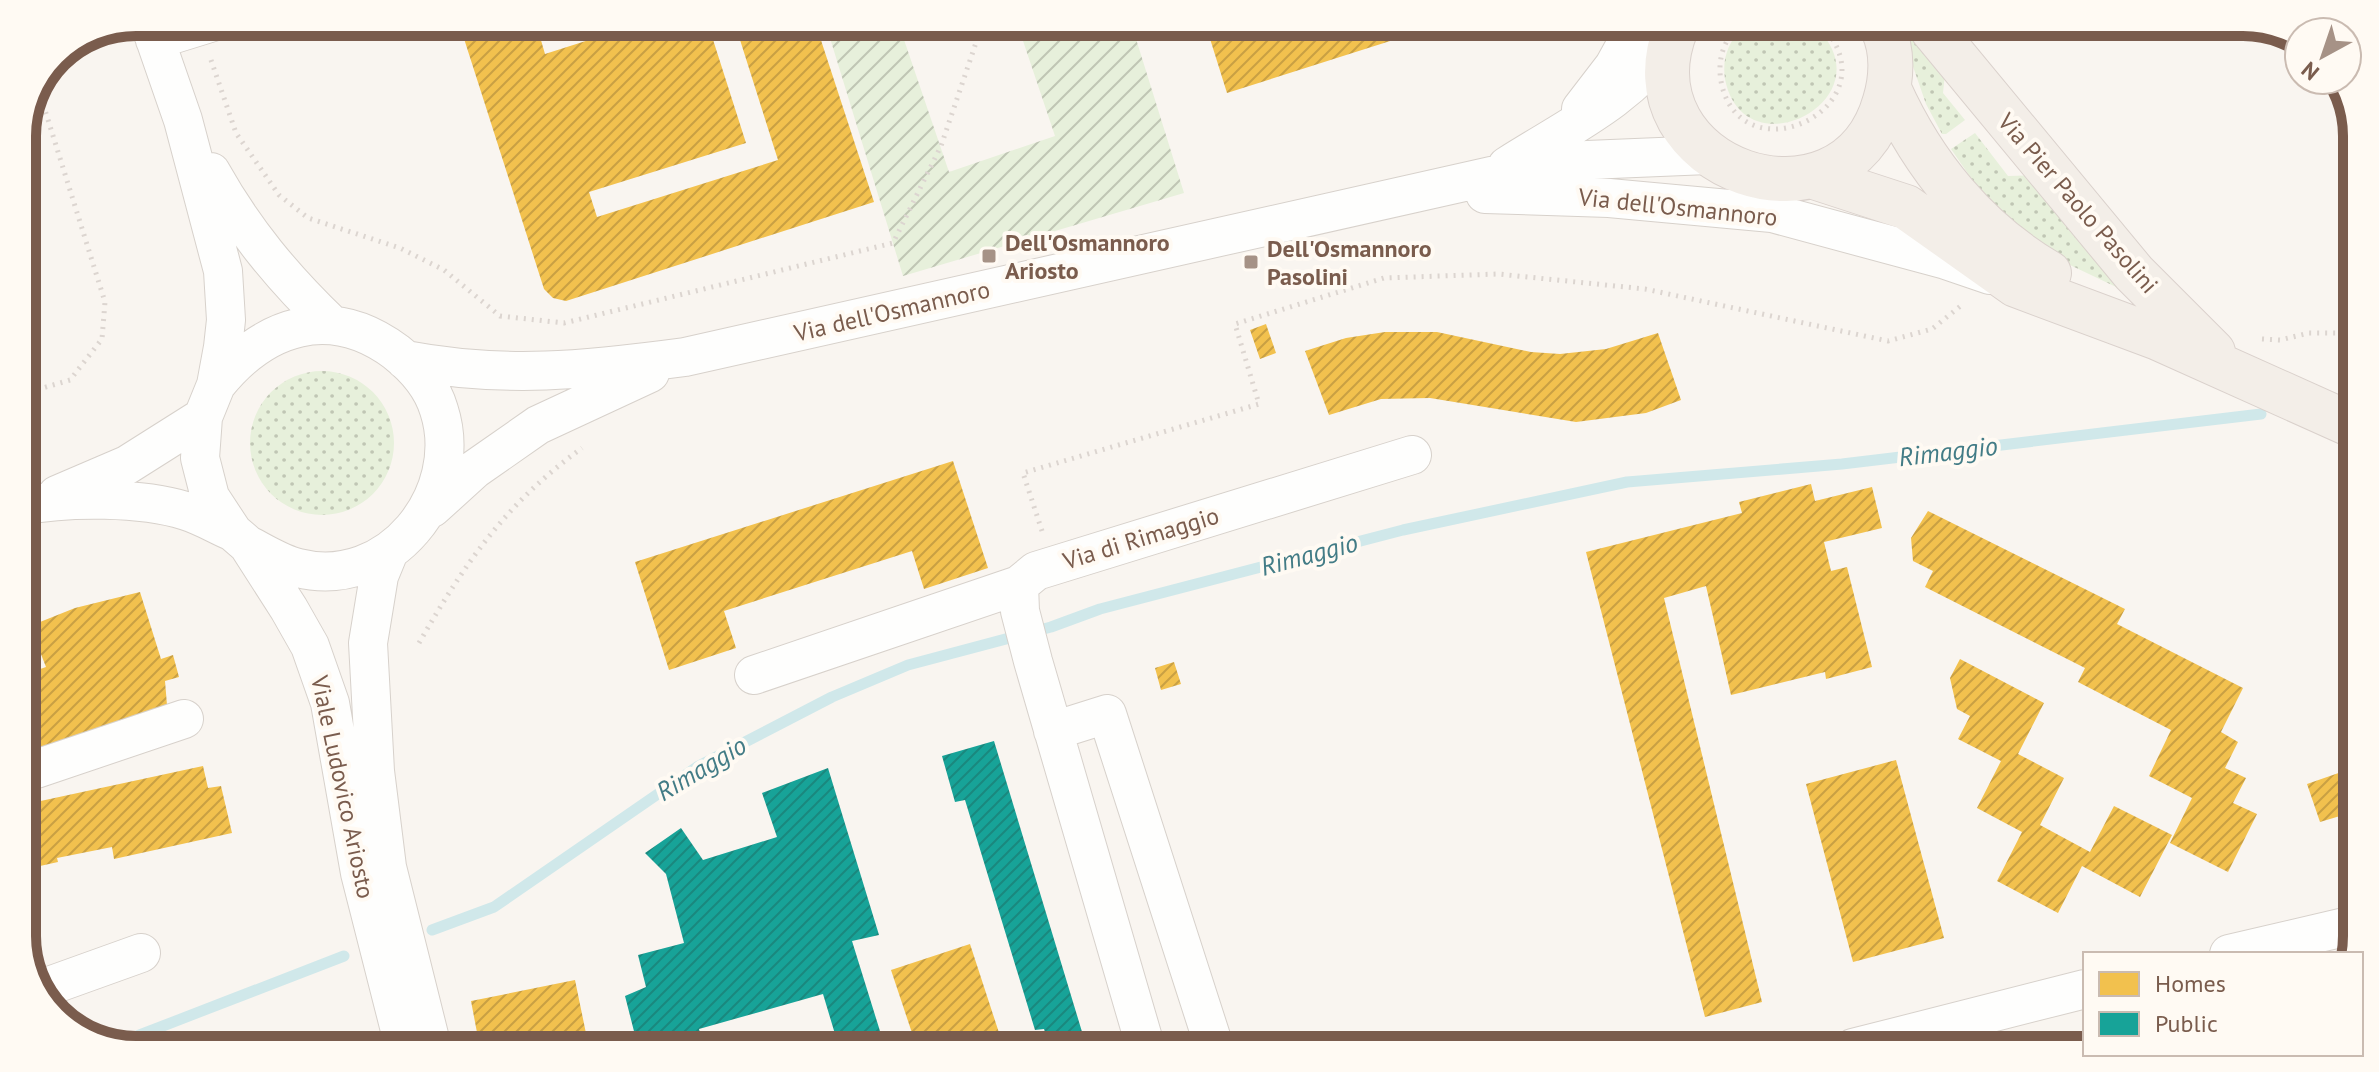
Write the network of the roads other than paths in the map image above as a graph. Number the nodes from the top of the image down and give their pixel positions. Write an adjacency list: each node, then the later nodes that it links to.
1 (154, 36): 7 (street, Viale Ludovico Ariosto)
2 (1660, 36): 9 (street, Via dell'Osmannoro)
3 (1662, 36): 8 (main road, Via dell'Osmannoro)
4 (1885, 36): 6 (main road, Via dell'Osmannoro)
5 (1938, 36): 15 (main road, Via Pier Paolo Pasolini)
6 (1889, 89): 10 (main road, Via dell'Osmannoro); 14 (main road, Via dell'Osmannoro)
7 (183, 120): 13 (street, Viale Ludovico Ariosto); 18 (street, Viale Ludovico Ariosto)
8 (1708, 155): 9 (street, Via dell'Osmannoro); 10 (main road, Via dell'Osmannoro)
9 (1491, 176): 11 (street, Via dell'Osmannoro)
10 (1811, 176): 12 (main road, Via dell'Osmannoro)
11 (1426, 192): 12 (street, Via dell'Osmannoro); 16 (street, Via dell'Osmannoro)
12 (2016, 285): 14 (main road, Via dell'Osmannoro)
13 (332, 325): 17 (street, Viale Ludovico Ariosto); 18 (street, Viale Ludovico Ariosto)
14 (2158, 338): 15 (main road, Via dell'Osmannoro)
15 (2244, 355): 19 (main road, Via dell'Osmannoro)
16 (685, 357): 17 (street, Via dell'Osmannoro); 23 (street, Via dell'Osmannoro)
17 (405, 360): 23 (street, Viale Ludovico Ariosto)
18 (210, 401): 21 (street); 24 (street, Viale Ludovico Ariosto)
19 (2343, 421)
20 (1412, 455): 26 (street, Via di Rimaggio)
21 (36, 502)
22 (36, 504): 24 (street)
23 (427, 512): 25 (street, Viale Ludovico Ariosto)
24 (240, 538): 25 (street); 31 (street, Viale Ludovico Ariosto)
25 (388, 554): 31 (street, Viale Ludovico Ariosto)
26 (1019, 598): 27 (street, Via di Rimaggio); 29 (street)
27 (754, 675)
28 (184, 719): 30 (street)
29 (1053, 731): 39 (street); 40 (street)
30 (36, 769)
31 (374, 870): 37 (street, Viale Ludovico Ariosto); 38 (street, Viale Ludovico Ariosto)
32 (2343, 927): 33 (street)
33 (2238, 952)
34 (141, 953): 35 (street)
35 (52, 990)
36 (2083, 990): 41 (street)
37 (402, 1036)
38 (429, 1036)
39 (1142, 1036)
40 (1211, 1036)
41 (1900, 1036)

